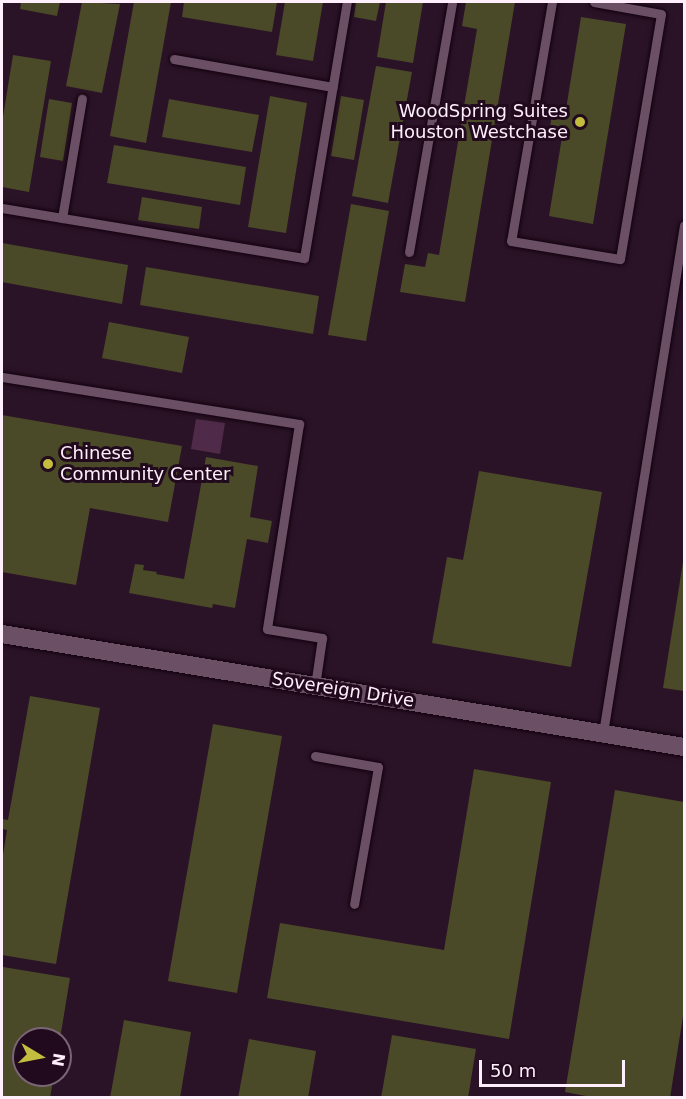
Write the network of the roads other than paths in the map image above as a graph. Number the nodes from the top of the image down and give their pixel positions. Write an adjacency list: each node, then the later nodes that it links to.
1 (347, 2): 6 (lane)
2 (452, 2): 11 (lane)
3 (552, 2): 4 (lane)
4 (594, 2)
5 (174, 59): 6 (lane)
6 (333, 87): 9 (lane)
7 (82, 99): 9 (lane)
8 (2, 208): 9 (lane)
9 (62, 218)
10 (684, 225): 15 (lane)
11 (409, 252)
12 (2, 377): 14 (lane)
13 (2, 634): 14 (street, Sovereign Drive)
14 (315, 686): 15 (street, Sovereign Drive)
15 (603, 733): 16 (street, Sovereign Drive)
16 (684, 747)
17 (315, 756): 18 (lane)
18 (354, 904)

